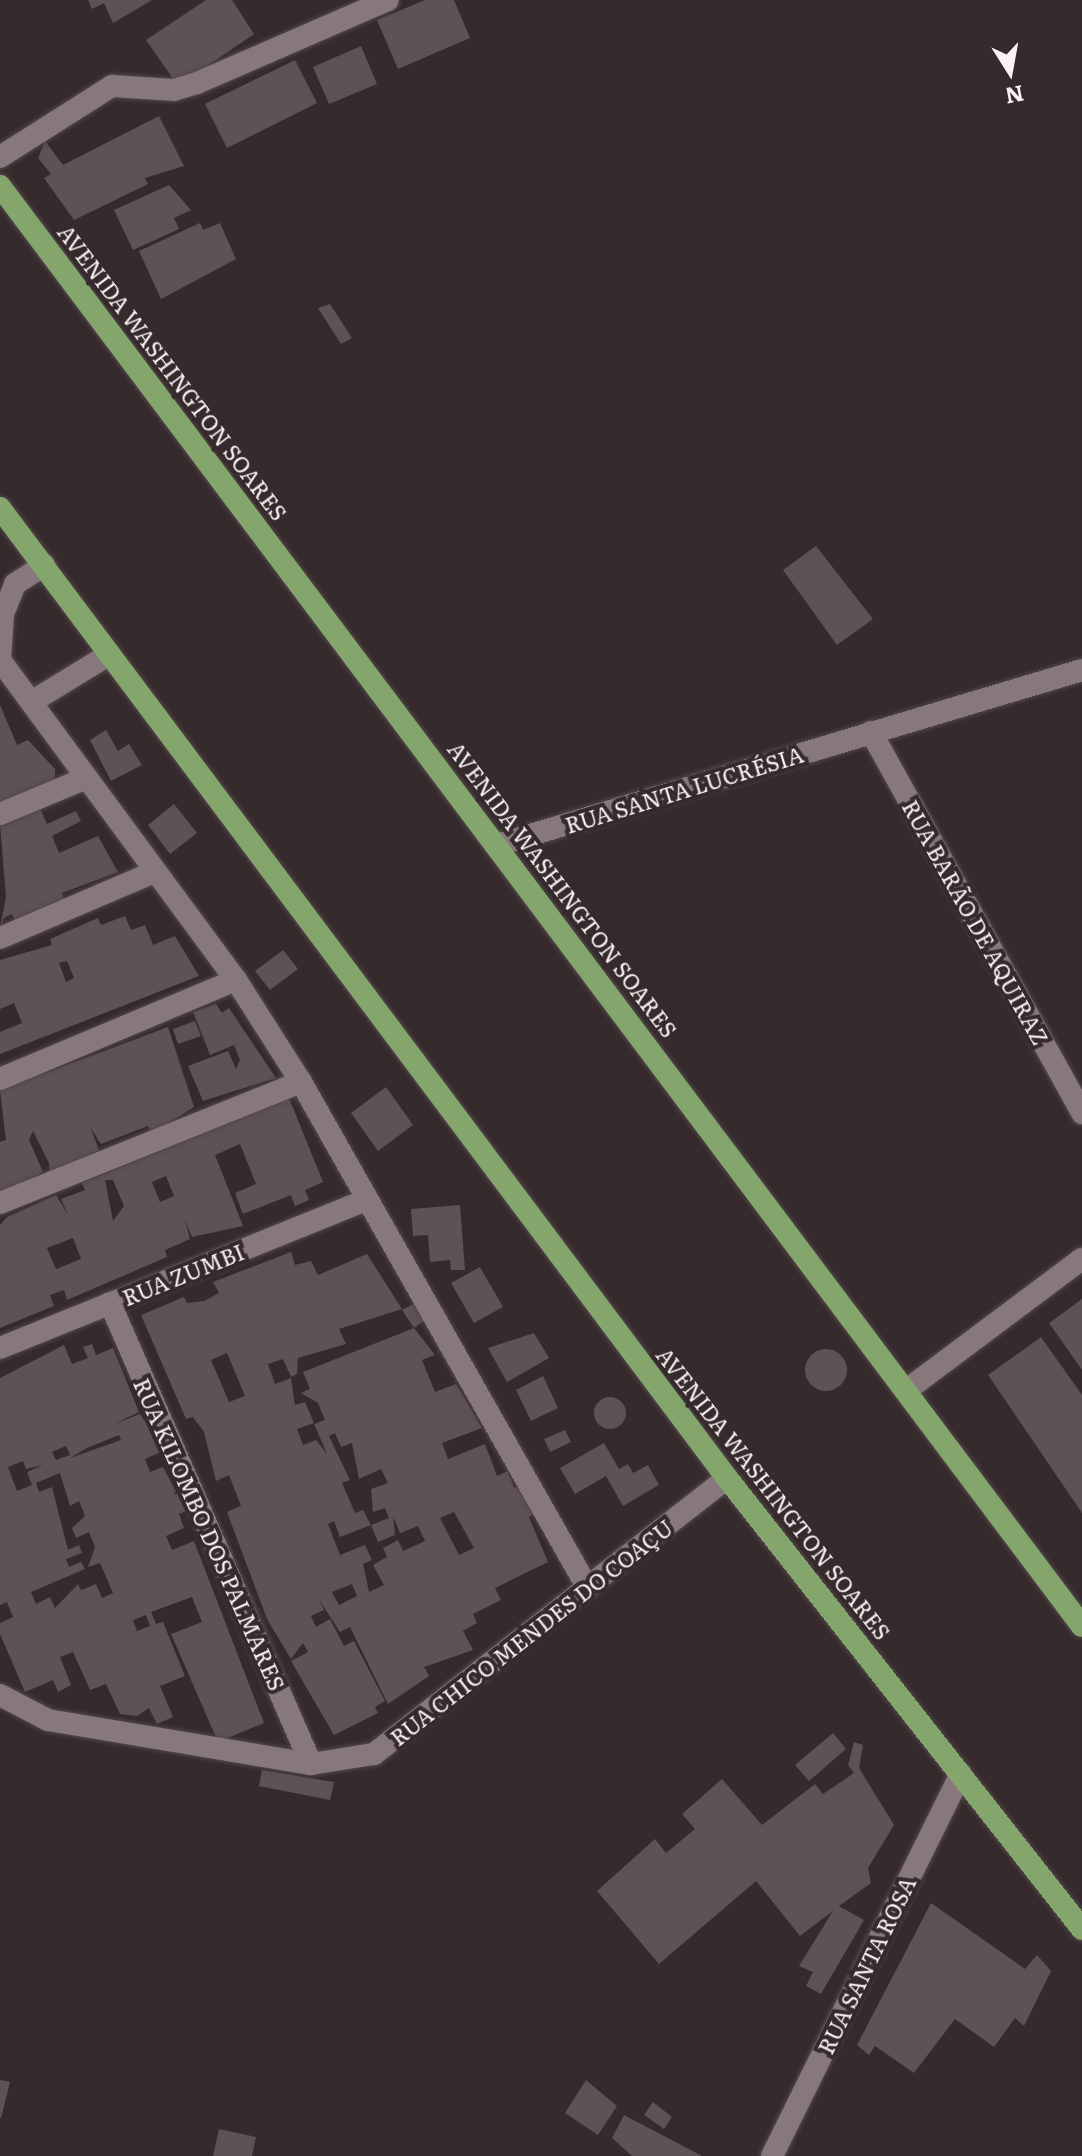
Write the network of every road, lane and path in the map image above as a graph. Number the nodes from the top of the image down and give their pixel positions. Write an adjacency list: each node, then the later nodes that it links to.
1 (388, 0): 2 (street)
2 (0, 157)
3 (0, 186): 13 (highway, AVENIDA WASHINGTON SOARES)
4 (0, 508): 5 (highway, AVENIDA WASHINGTON SOARES)
5 (44, 565): 6 (highway, AVENIDA WASHINGTON SOARES); 7 (street)
6 (108, 655): 9 (street); 26 (highway, AVENIDA WASHINGTON SOARES)
7 (0, 661): 9 (street)
8 (1082, 670): 10 (street, RUA SANTA LUCRÉSIA)
9 (33, 701): 11 (street)
10 (871, 732): 13 (street, RUA SANTA LUCRÉSIA); 19 (street, RUA BARÃO DE AQUIRAZ)
11 (84, 779): 12 (street); 14 (street)
12 (0, 814)
13 (497, 845): 25 (highway, AVENIDA WASHINGTON SOARES)
14 (154, 872): 15 (street); 16 (street)
15 (0, 938)
16 (236, 980): 17 (street); 18 (street)
17 (0, 1079)
18 (301, 1082): 20 (street); 21 (street)
19 (1082, 1113)
20 (366, 1200): 23 (street, RUA ZUMBI); 27 (street)
21 (0, 1203)
22 (1082, 1259): 25 (street)
23 (110, 1303): 24 (street, RUA ZUMBI); 30 (street, RUA KILOMBO DOS PALMARES)
24 (0, 1348)
25 (908, 1389): 28 (highway, AVENIDA WASHINGTON SOARES)
26 (727, 1478): 27 (street, RUA CHICO MENDES DO COAÇU); 31 (highway, AVENIDA WASHINGTON SOARES)
27 (586, 1585): 30 (street, RUA CHICO MENDES DO COAÇU)
28 (1082, 1626)
29 (0, 1695): 30 (street, RUA CHICO MENDES DO COAÇU)
30 (311, 1764)
31 (961, 1774): 32 (highway, AVENIDA WASHINGTON SOARES); 33 (street, RUA SANTA ROSA)
32 (1082, 1929)
33 (772, 2156)

